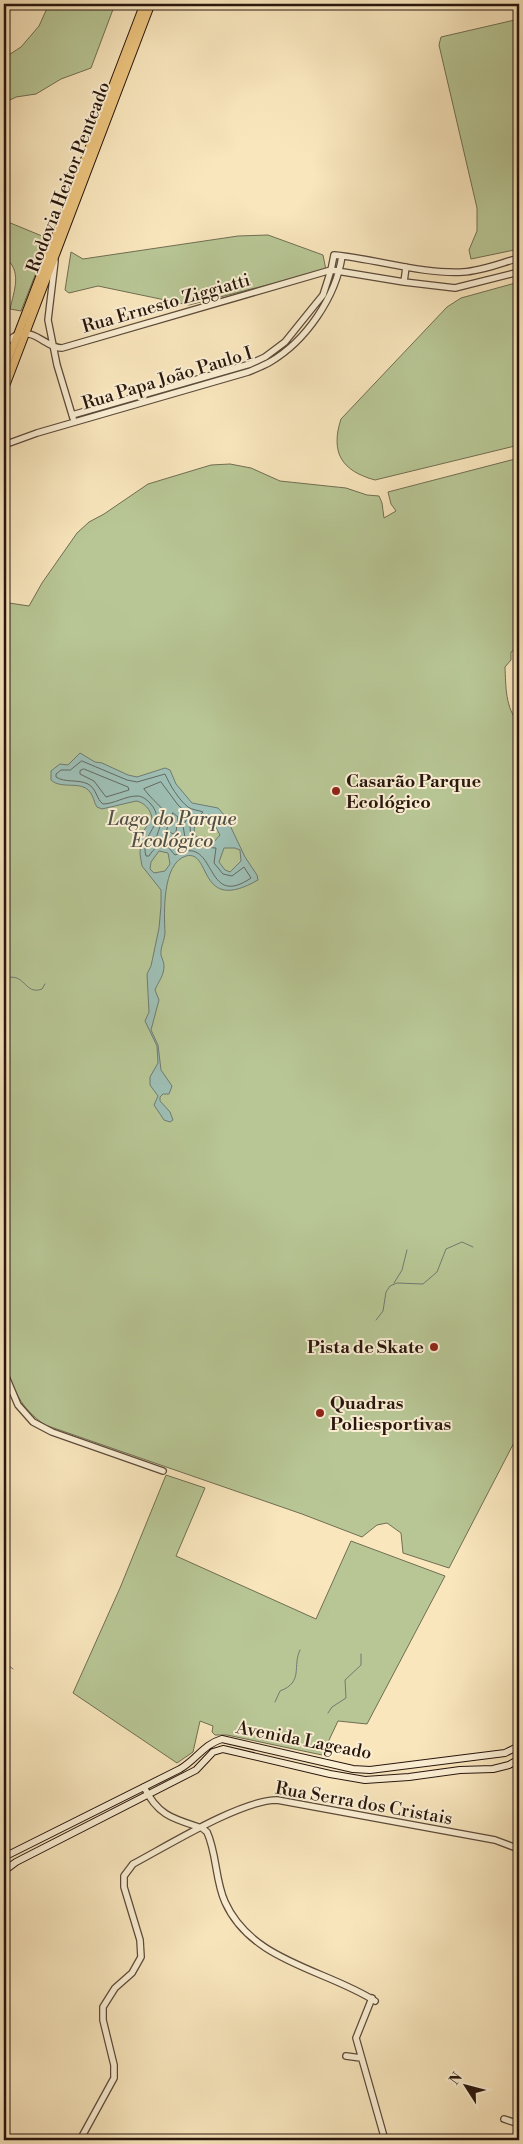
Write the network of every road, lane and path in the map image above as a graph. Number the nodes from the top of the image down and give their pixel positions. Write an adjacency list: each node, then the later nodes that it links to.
1 (144, 4): 12 (main road, Rodovia Heitor Penteado)
2 (151, 4): 3 (main road, Rodovia Heitor Penteado)
3 (57, 247): 11 (main road, Rodovia Heitor Penteado); 14 (street)
4 (342, 256): 6 (street); 7 (street, Rua Papa João Paulo I); 8 (street, Rua Papa João Paulo I)
5 (519, 258): 6 (street)
6 (406, 267): 10 (street)
7 (331, 270): 8 (street, Rua Ernesto Ziggiatti); 14 (street, Rua Ernesto Ziggiatti); 17 (street, Rua Papa João Paulo I)
8 (340, 271): 10 (street, Rua Ernesto Ziggiatti); 18 (street, Rua Papa João Paulo I)
9 (519, 272): 10 (street, Rua Ernesto Ziggiatti)
10 (404, 282)
11 (26, 334): 12 (street); 14 (street); 16 (main road, Rodovia Heitor Penteado)
12 (17, 335): 13 (street); 15 (main road, Rodovia Heitor Penteado)
13 (4, 344)
14 (53, 347): 17 (street)
15 (4, 370)
16 (4, 390)
17 (72, 415): 18 (street)
18 (74, 422): 19 (street, Rua Papa João Paulo I)
19 (4, 445)
20 (4, 1372): 21 (street)
21 (162, 1471)
22 (222, 1739): 23 (main road, Avenida Lageado); 24 (main road); 26 (main road, Avenida Lageado)
23 (519, 1746)
24 (223, 1749): 25 (main road, Avenida Lageado); 27 (main road, Avenida Lageado)
25 (519, 1759)
26 (144, 1787): 27 (street); 30 (main road, Avenida Lageado)
27 (148, 1794): 28 (street); 31 (main road, Avenida Lageado)
28 (202, 1828): 29 (street, Rua Serra dos Cristais); 33 (street); 36 (street, Rua Serra dos Cristais)
29 (519, 1849)
30 (4, 1857)
31 (4, 1872)
32 (346, 2056): 33 (street)
33 (361, 2058): 37 (street)
34 (504, 2119): 35 (street)
35 (519, 2124)
36 (80, 2140)
37 (385, 2140)

